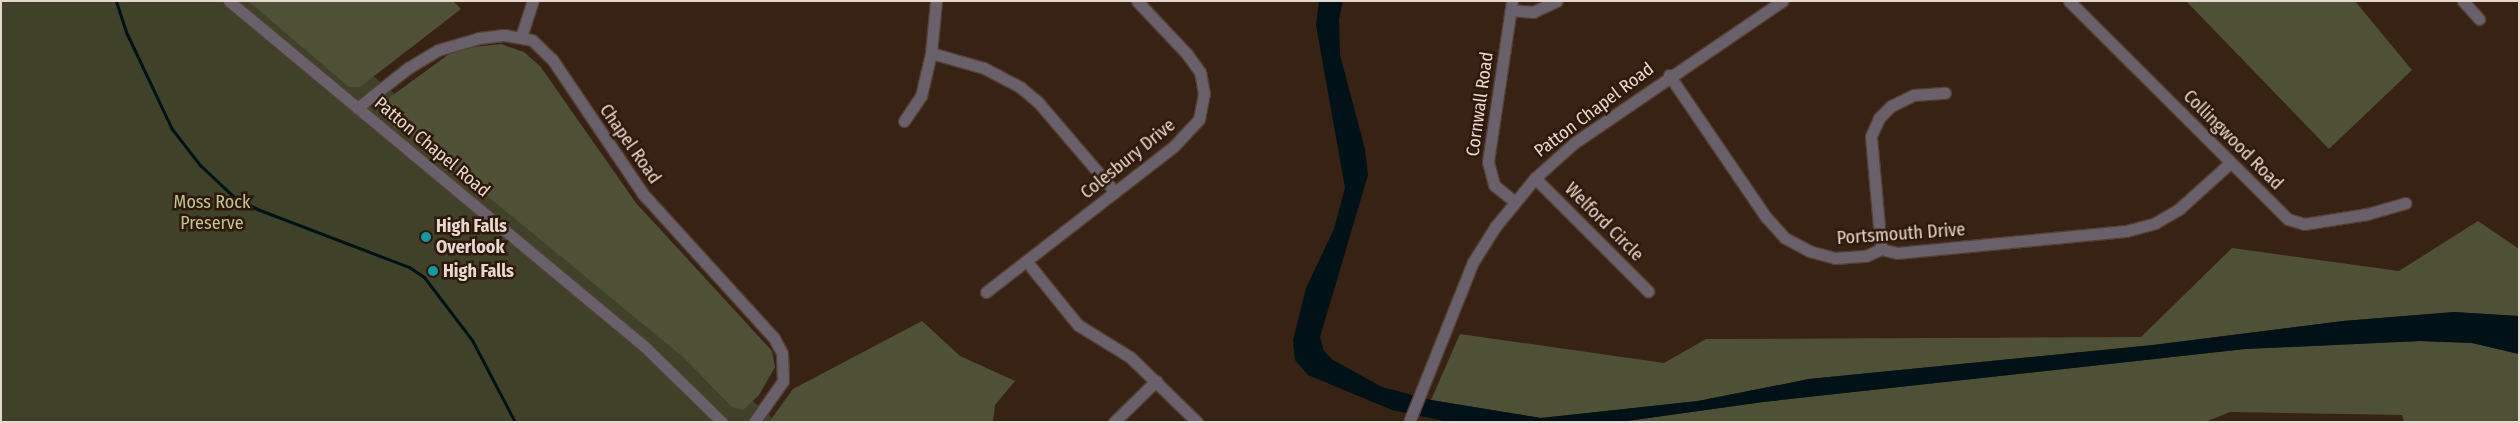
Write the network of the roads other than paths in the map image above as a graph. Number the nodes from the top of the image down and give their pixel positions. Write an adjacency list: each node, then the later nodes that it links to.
1 (229, 1): 15 (street, Patton Chapel Road)
2 (533, 1): 11 (street)
3 (936, 1): 12 (street)
4 (1557, 1): 9 (street)
5 (1782, 1): 13 (street, Patton Chapel Road)
6 (2069, 1): 17 (street, Collingwood Road)
7 (2463, 1): 10 (street)
8 (1139, 2): 19 (street, Colesbury Drive)
9 (1511, 6): 20 (street, Cornwall Road)
10 (2479, 18)
11 (521, 36): 15 (street); 28 (street, Chapel Road)
12 (931, 53): 16 (street); 19 (street)
13 (1669, 75): 18 (street, Patton Chapel Road); 22 (street, Portsmouth Drive)
14 (1945, 93): 22 (street)
15 (357, 108): 27 (street, Patton Chapel Road)
16 (904, 121)
17 (2230, 163): 21 (street, Collingwood Road); 22 (street, Portsmouth Drive)
18 (1535, 178): 20 (street, Patton Chapel Road); 24 (street, Welford Circle)
19 (1115, 192): 23 (street, Colesbury Drive)
20 (1515, 202): 31 (street, Patton Chapel Road)
21 (2406, 203)
22 (1881, 250)
23 (1027, 262): 25 (street, Colesbury Drive); 26 (street)
24 (1648, 291)
25 (986, 292)
26 (1156, 381): 29 (street); 30 (street)
27 (722, 422)
28 (754, 422)
29 (1114, 422)
30 (1197, 422)
31 (1409, 422)

